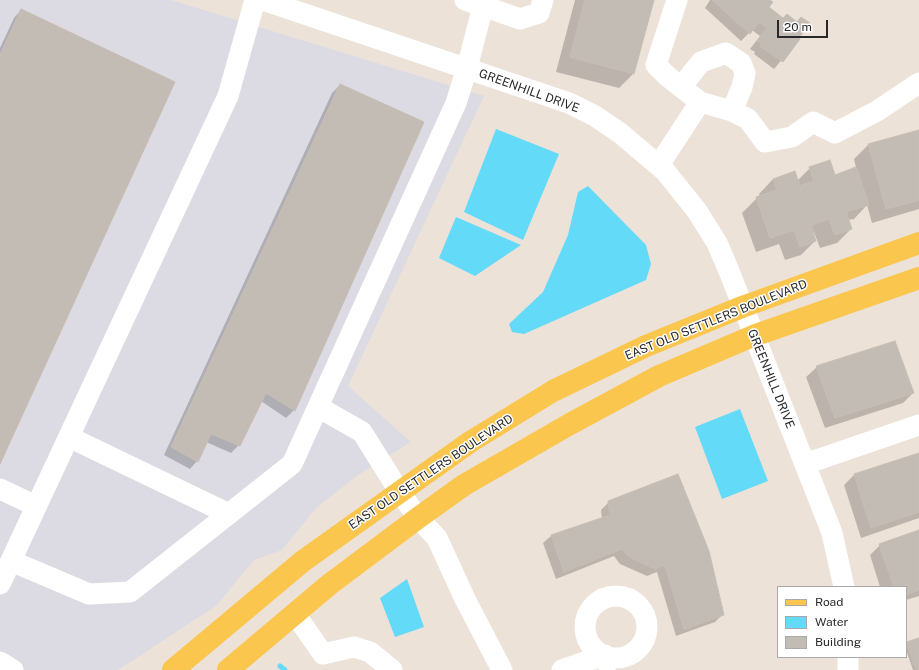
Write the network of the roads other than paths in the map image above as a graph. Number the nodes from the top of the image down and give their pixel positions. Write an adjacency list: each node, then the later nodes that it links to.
1 (255, 0): 18 (street)
2 (263, 0): 6 (street, GREENHILL DRIVE)
3 (543, 0): 5 (street)
4 (677, 0): 8 (street)
5 (474, 3): 6 (street)
6 (467, 68): 11 (street, GREENHILL DRIVE); 16 (street)
7 (919, 83): 10 (street)
8 (681, 87): 9 (street); 10 (street)
9 (700, 102): 10 (street); 11 (street)
10 (732, 111)
11 (659, 165): 14 (street, GREENHILL DRIVE)
12 (919, 243): 14 (main road, EAST OLD SETTLERS BOULEVARD)
13 (919, 278): 15 (main road)
14 (742, 307): 15 (street, GREENHILL DRIVE); 21 (main road, EAST OLD SETTLERS BOULEVARD)
15 (753, 336): 19 (street, GREENHILL DRIVE); 24 (main road)
16 (318, 407): 21 (street); 23 (street)
17 (919, 425): 19 (street)
18 (69, 436): 22 (street); 23 (street)
19 (805, 464): 27 (street, GREENHILL DRIVE)
20 (0, 489): 22 (street)
21 (399, 491): 24 (street); 34 (main road, EAST OLD SETTLERS BOULEVARD)
22 (36, 506): 25 (street)
23 (229, 514): 25 (street)
24 (418, 518): 28 (main road); 37 (street)
25 (11, 561): 26 (street)
26 (0, 584)
27 (844, 586)
28 (295, 614): 31 (street); 35 (main road)
29 (848, 658): 39 (street)
30 (0, 662): 33 (street)
31 (319, 662): 36 (street)
32 (607, 662): 38 (street)
33 (13, 670)
34 (173, 670)
35 (228, 670)
36 (392, 670)
37 (502, 670)
38 (562, 670)
39 (848, 670)

